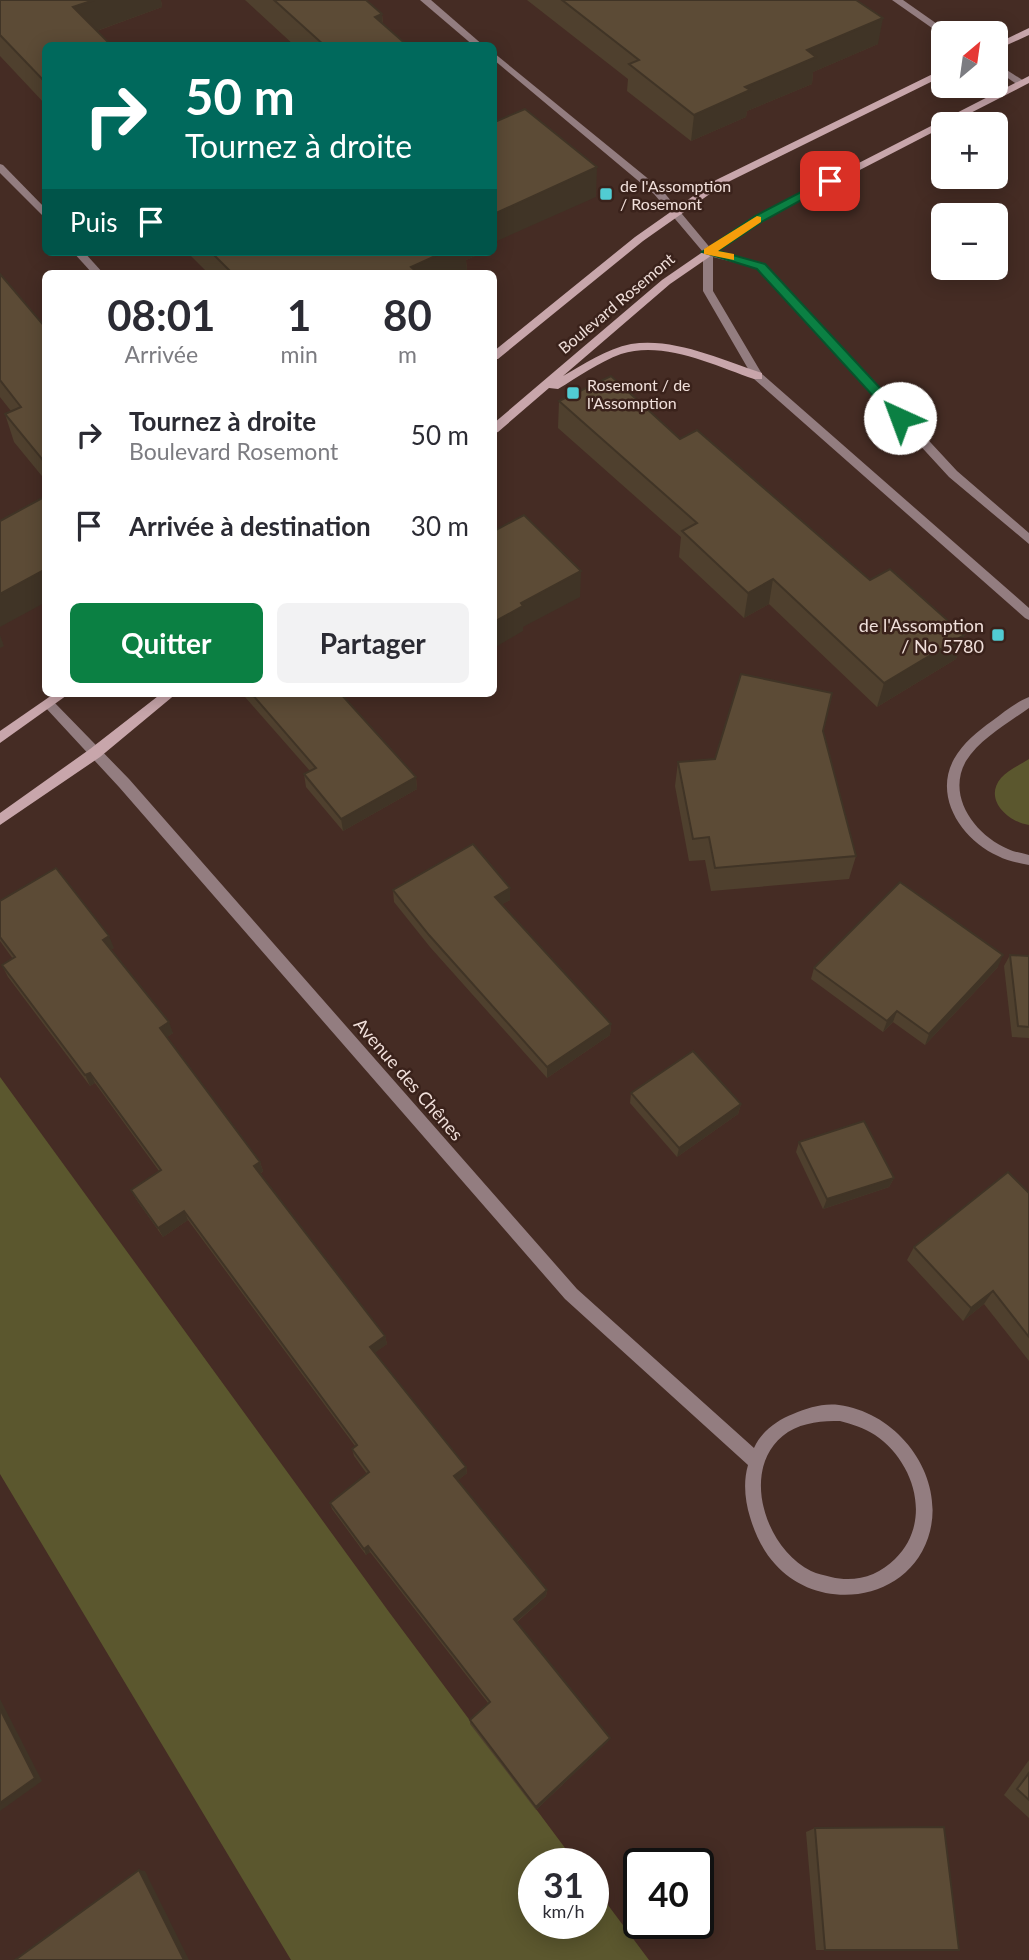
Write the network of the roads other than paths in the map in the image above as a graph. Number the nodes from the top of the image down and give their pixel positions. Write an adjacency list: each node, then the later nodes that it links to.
1 (425, 0): 6 (street)
2 (897, 0): 3 (street)
3 (931, 23)
4 (1029, 31): 5 (main road)
5 (1008, 41)
6 (475, 42)
7 (497, 58): 13 (street)
8 (1008, 72): 10 (street)
9 (931, 78): 13 (main road, Boulevard Rosemont)
10 (1025, 81): 14 (main road, Boulevard Rosemont)
11 (0, 167): 12 (street)
12 (42, 212)
13 (676, 212): 14 (street); 17 (main road, Boulevard Rosemont)
14 (708, 252): 18 (street); 19 (main road, Boulevard Rosemont); 21 (street)
15 (82, 256): 16 (street)
16 (95, 270)
17 (497, 354)
18 (758, 376): 19 (main road); 22 (street)
19 (528, 400): 20 (main road, Boulevard Rosemont)
20 (497, 426)
21 (1029, 540)
22 (1029, 615)
23 (59, 697): 26 (main road)
24 (166, 697): 28 (main road)
25 (1029, 702): 30 (street)
26 (49, 704): 27 (main road); 28 (street, Avenue des Chênes)
27 (0, 738)
28 (95, 753): 29 (main road); 31 (street, Avenue des Chênes)
29 (0, 820)
30 (1029, 860)
31 (756, 1461): 31 (street)

